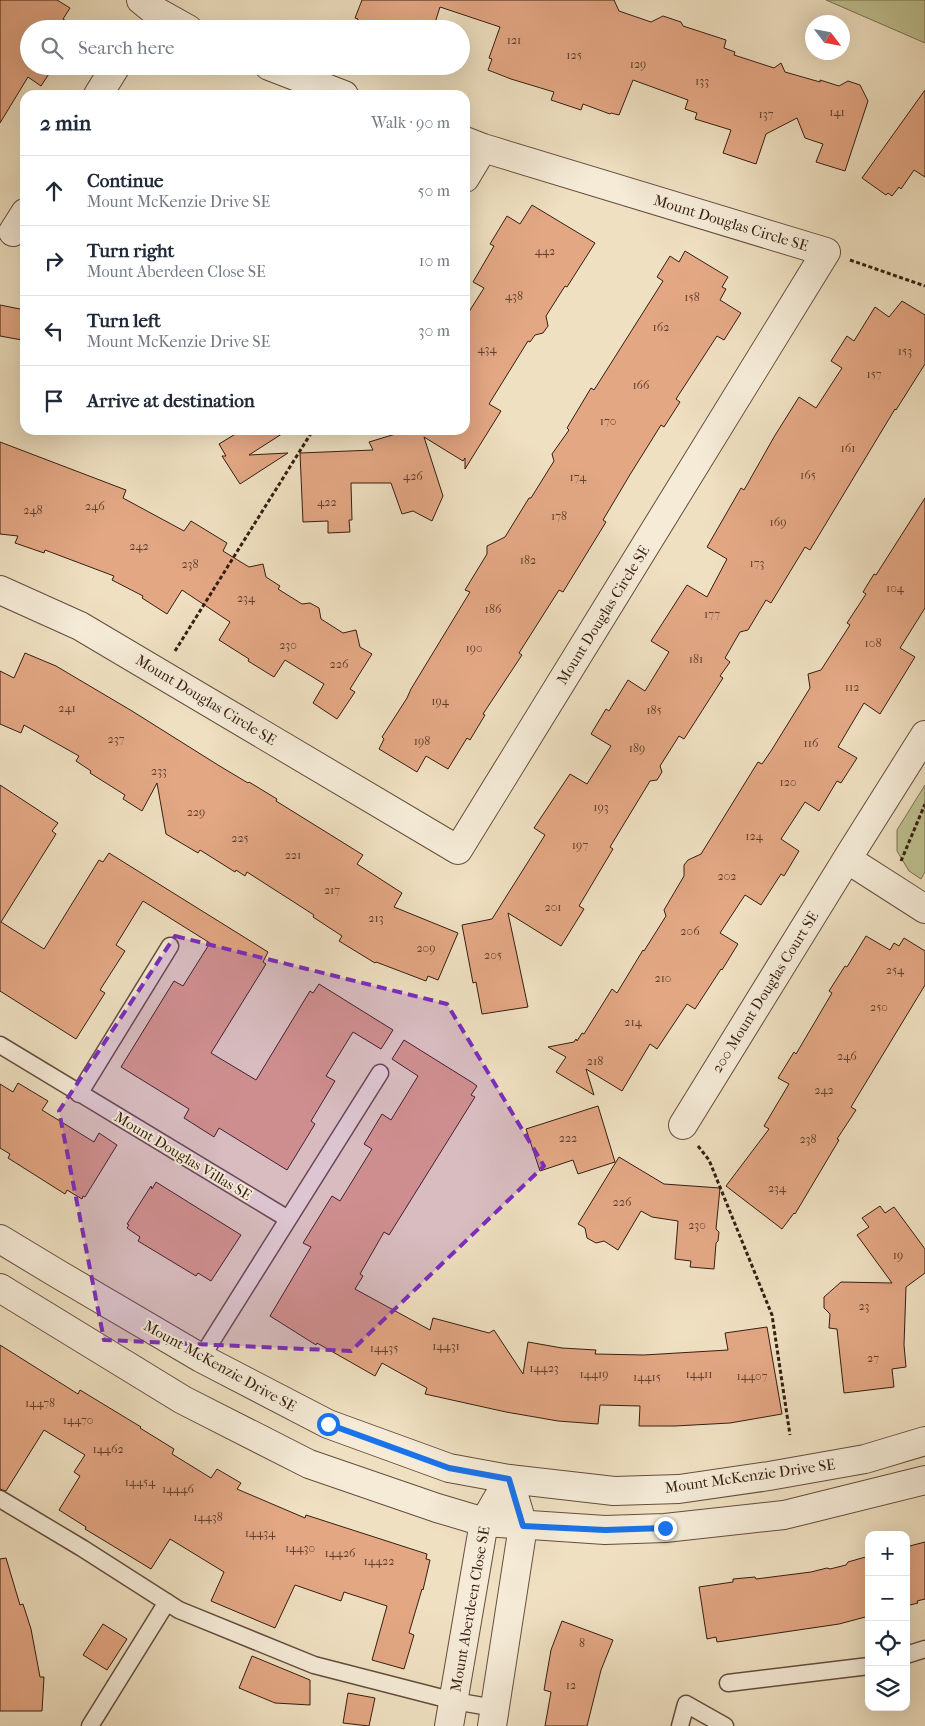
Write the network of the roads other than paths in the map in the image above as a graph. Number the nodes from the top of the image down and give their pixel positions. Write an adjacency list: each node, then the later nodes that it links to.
1 (144, 12): 2 (street)
2 (165, 20)
3 (110, 75): 5 (street)
4 (292, 75): 6 (street)
5 (101, 90)
6 (331, 90)
7 (474, 144): 8 (street); 9 (street, Mount Douglas Circle SE)
8 (470, 159)
9 (0, 590)
10 (925, 735): 11 (street, 200 Mount Douglas Court SE)
11 (848, 859): 12 (street); 17 (street, 200 Mount Douglas Court SE)
12 (925, 909)
13 (170, 946): 16 (lane)
14 (0, 1045): 16 (lane, Mount Douglas Villas SE)
15 (380, 1073): 18 (lane)
16 (79, 1094): 18 (lane, Mount Douglas Villas SE)
17 (683, 1125)
18 (288, 1219): 21 (lane)
19 (0, 1238): 21 (street, Mount McKenzie Drive SE)
20 (0, 1288): 26 (street)
21 (201, 1358): 23 (street, Mount McKenzie Drive SE)
22 (925, 1441): 23 (street, Mount McKenzie Drive SE)
23 (509, 1479): 26 (street, Mount Aberdeen Close SE); 27 (street)
24 (925, 1480): 27 (street)
25 (0, 1499): 28 (lane)
26 (484, 1522): 27 (street); 33 (street, Mount Aberdeen Close SE)
27 (523, 1526): 34 (street)
28 (167, 1602): 33 (lane); 35 (lane)
29 (925, 1649): 30 (lane)
30 (910, 1653)
31 (865, 1666): 32 (lane)
32 (728, 1683)
33 (451, 1714): 34 (lane)
34 (493, 1717)
35 (90, 1726)
36 (680, 1726): 37 (lane)
37 (725, 1726)

